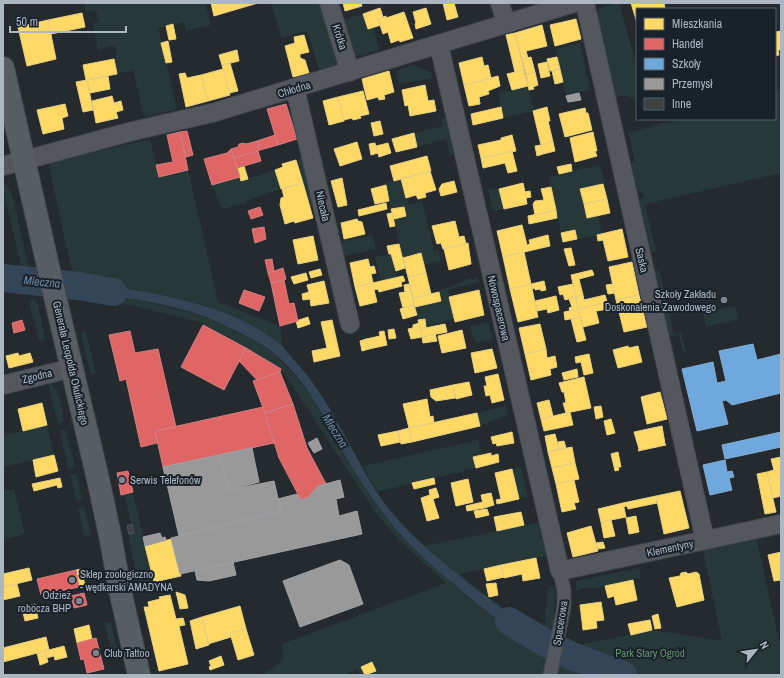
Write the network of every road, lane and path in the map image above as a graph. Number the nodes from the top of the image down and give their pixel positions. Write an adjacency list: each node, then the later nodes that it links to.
1 (329, 3): 8 (street, Krótka)
2 (500, 3): 5 (street)
3 (574, 3): 5 (street, Chłodna)
4 (584, 3): 16 (street, Saska)
5 (506, 23): 6 (street, Chłodna)
6 (439, 44): 8 (street, Chłodna); 17 (street, Nowospacerowa)
7 (3, 68): 11 (main road, Generała Leopolda Okulickiego)
8 (350, 72): 9 (street, Chłodna)
9 (295, 88): 11 (street, Chłodna); 12 (street, Niecała)
10 (3, 134): 11 (main road, Generała Leopolda Okulickiego)
11 (12, 163): 13 (main road, Generała Leopolda Okulickiego)
12 (350, 324)
13 (65, 370): 14 (street, Zgodna); 18 (main road, Generała Leopolda Okulickiego)
14 (3, 385)
15 (781, 524): 16 (street, Klementyny)
16 (705, 540): 17 (street, Klementyny)
17 (560, 571): 19 (street, Spacerowa)
18 (139, 675)
19 (550, 675)

